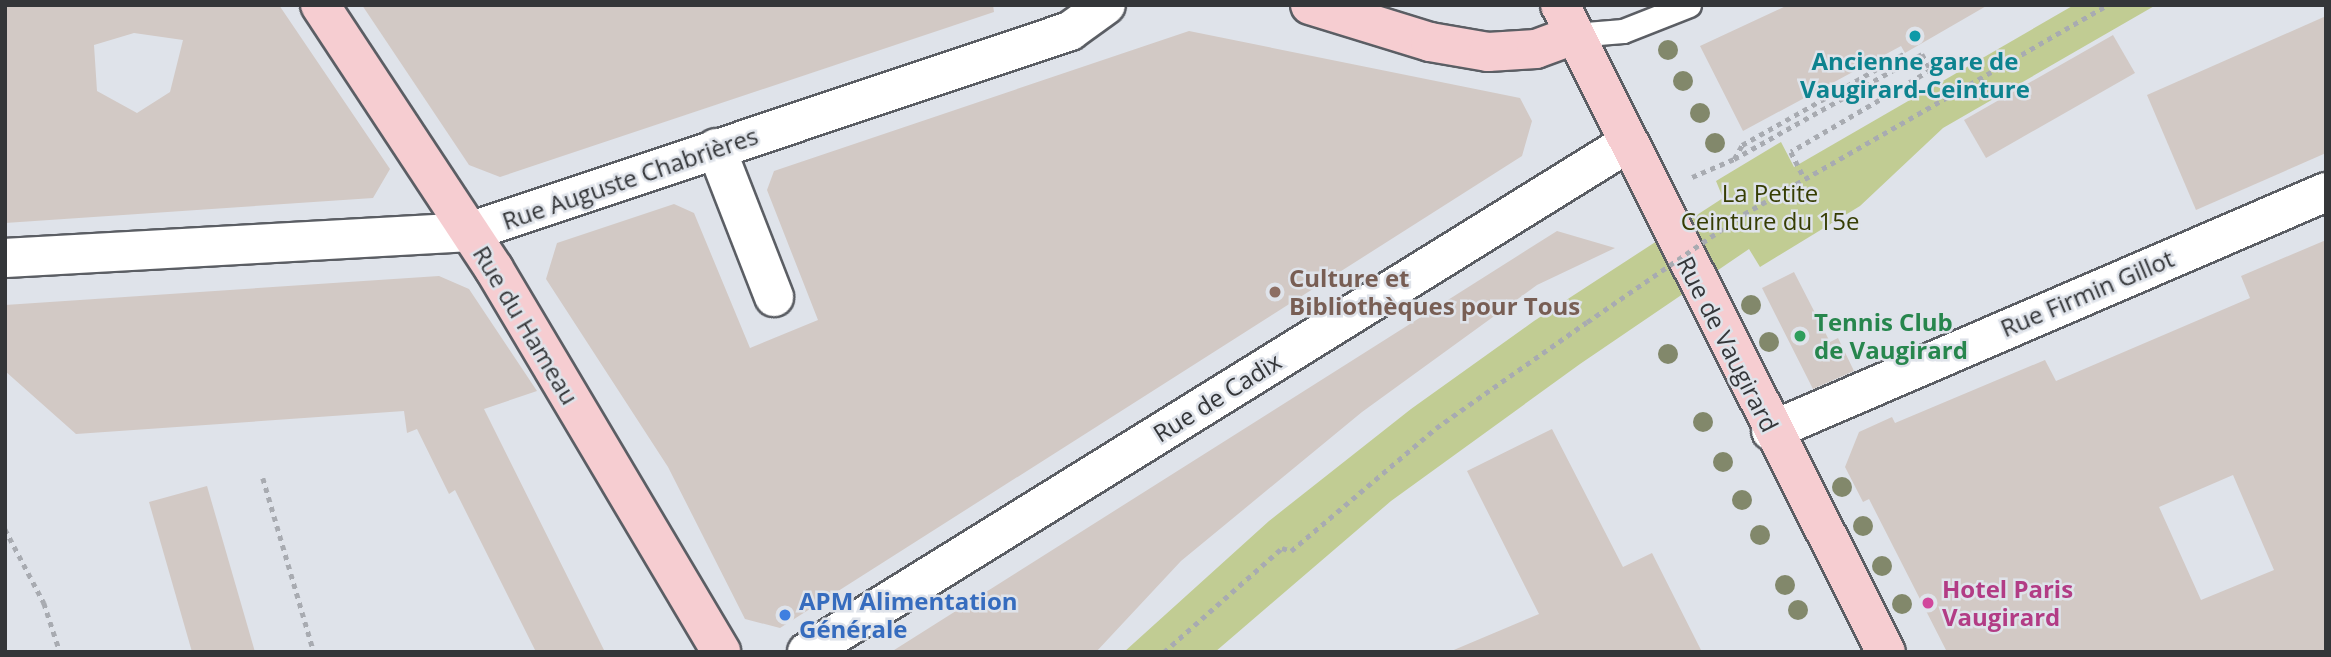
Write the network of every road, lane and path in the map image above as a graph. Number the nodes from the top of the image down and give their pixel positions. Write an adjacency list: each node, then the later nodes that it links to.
1 (320, 5): 15 (street, Rue du Hameau)
2 (1106, 5): 10 (street, Rue Auguste Chabrières)
3 (1382, 5): 6 (street)
4 (1689, 5): 7 (lane)
5 (2108, 5): 12 (path)
6 (1327, 9): 7 (street)
7 (1567, 20): 9 (street, Rue de Vaugirard)
8 (1905, 53): 11 (path)
9 (1628, 143): 18 (street, Rue de Vaugirard); 24 (street, Rue de Cadix)
10 (716, 148): 15 (street, Rue Auguste Chabrières); 17 (street)
11 (1734, 159): 12 (path); 13 (path)
12 (1805, 179): 25 (path, bridge)
13 (1683, 181)
14 (2326, 191): 18 (street, Rue Firmin Gillot)
15 (469, 232): 16 (street, Rue Auguste Chabrières); 23 (street, Rue du Hameau)
16 (5, 258)
17 (774, 297)
18 (1771, 431): 26 (street, Rue de Vaugirard)
19 (263, 478): 22 (path)
20 (5, 529): 21 (path)
21 (60, 652)
22 (314, 652)
23 (721, 652)
24 (807, 652)
25 (1164, 652)
26 (1886, 652)

